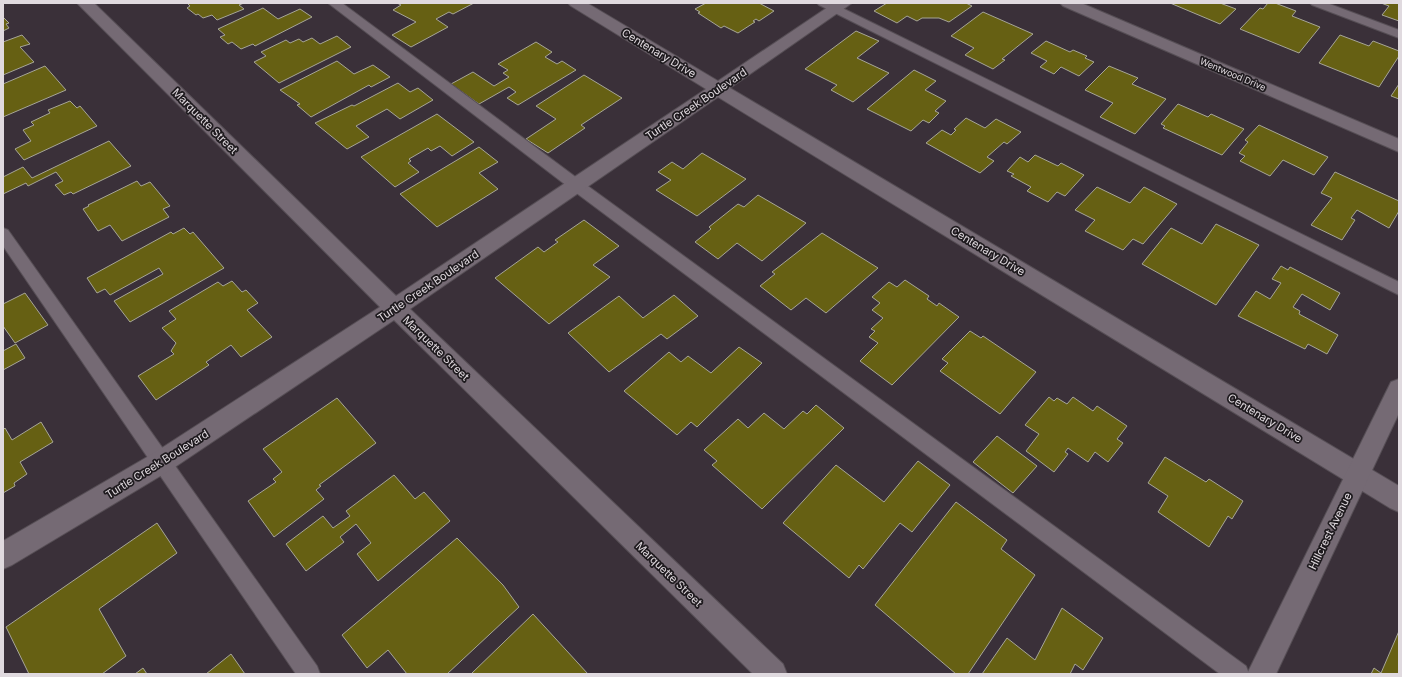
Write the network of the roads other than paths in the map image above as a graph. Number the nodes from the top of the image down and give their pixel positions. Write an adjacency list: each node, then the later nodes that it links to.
1 (85, 3): 13 (street, Marquette Street)
2 (334, 3): 10 (lane)
3 (576, 3): 8 (street, Centenary Drive)
4 (1068, 3): 9 (street, Wentwood Drive)
5 (1316, 3): 7 (lane)
6 (834, 5): 8 (street, Turtle Creek Boulevard); 12 (lane)
7 (1399, 34)
8 (719, 89): 10 (street, Turtle Creek Boulevard); 16 (street, Centenary Drive)
9 (1399, 146)
10 (576, 185): 13 (street, Turtle Creek Boulevard); 21 (lane)
11 (3, 234): 15 (lane)
12 (1399, 289)
13 (395, 308): 15 (street, Turtle Creek Boulevard); 20 (street, Marquette Street)
14 (1399, 389): 16 (street, Hillcrest Avenue)
15 (163, 461): 18 (street, Turtle Creek Boulevard); 19 (lane)
16 (1358, 474): 17 (street, Centenary Drive); 22 (street, Hillcrest Avenue)
17 (1399, 500)
18 (3, 556)
19 (309, 674)
20 (773, 674)
21 (1238, 674)
22 (1261, 674)

